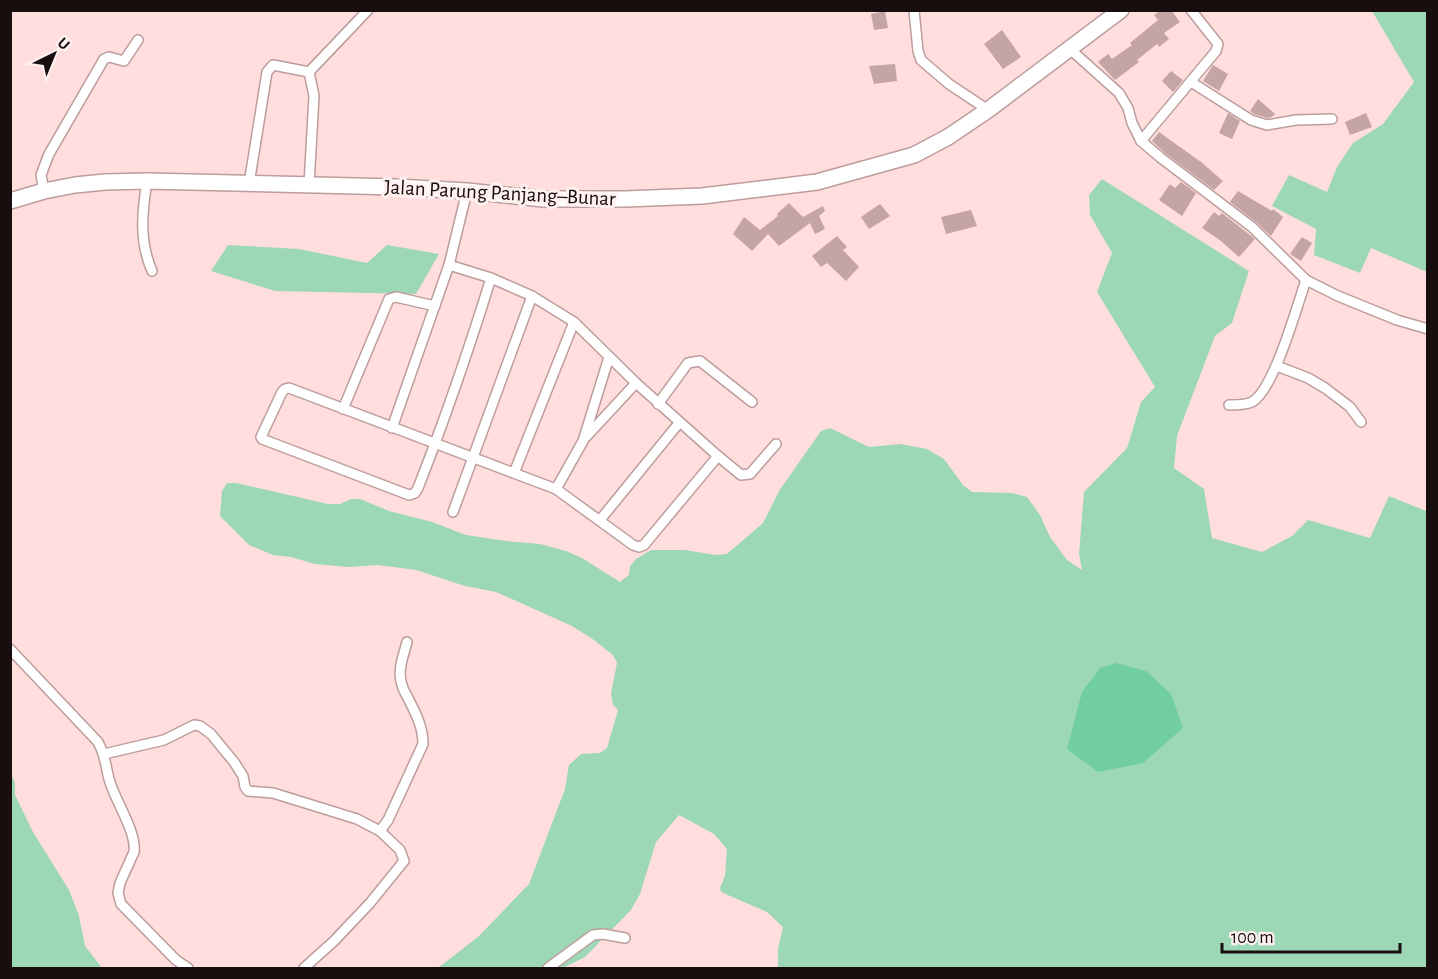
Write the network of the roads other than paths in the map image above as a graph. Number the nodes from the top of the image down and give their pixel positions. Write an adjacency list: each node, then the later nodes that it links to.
1 (368, 10): 7 (street)
2 (914, 10): 9 (street)
3 (1121, 10): 6 (main road, Jalan Parung Panjang–Bunar)
4 (1191, 10): 8 (street)
5 (138, 40): 15 (street)
6 (1070, 49): 9 (main road, Jalan Parung Panjang–Bunar); 11 (street)
7 (309, 72): 13 (street); 14 (street)
8 (1191, 82): 10 (street); 11 (street)
9 (988, 110): 16 (main road, Jalan Parung Panjang–Bunar)
10 (1332, 119)
11 (1141, 141): 21 (street)
12 (147, 181): 13 (main road, Jalan Parung Panjang–Bunar); 15 (main road, Jalan Parung Panjang–Bunar); 19 (street)
13 (249, 184): 14 (main road, Jalan Parung Panjang–Bunar)
14 (309, 186): 16 (main road, Jalan Parung Panjang–Bunar)
15 (44, 191): 17 (main road, Jalan Parung Panjang–Bunar)
16 (467, 191): 18 (street)
17 (10, 201)
18 (449, 265): 20 (street); 23 (street)
19 (152, 271)
20 (491, 278): 22 (street); 37 (street)
21 (1306, 280): 25 (street); 27 (street)
22 (532, 296): 24 (street); 40 (street)
23 (435, 306): 32 (street); 35 (street)
24 (574, 322): 26 (street); 41 (street)
25 (1428, 329)
26 (609, 357): 28 (street); 36 (street)
27 (1276, 366): 31 (street); 33 (street)
28 (636, 383): 30 (street); 36 (street)
29 (752, 402): 30 (street)
30 (658, 404): 34 (street)
31 (1229, 405)
32 (344, 409): 35 (street); 37 (street)
33 (1361, 422)
34 (679, 423): 39 (street); 44 (street)
35 (392, 428): 37 (street)
36 (583, 441): 42 (street)
37 (435, 444): 40 (street)
38 (776, 444): 39 (street)
39 (718, 456): 44 (street)
40 (473, 458): 41 (street); 43 (street)
41 (514, 473): 42 (street)
42 (556, 489): 44 (street)
43 (453, 512)
44 (600, 520)
45 (407, 642): 48 (street)
46 (10, 649): 47 (street)
47 (104, 754): 48 (street); 50 (street)
48 (380, 831): 51 (street)
49 (625, 938): 52 (street)
50 (188, 969)
51 (304, 969)
52 (548, 969)

